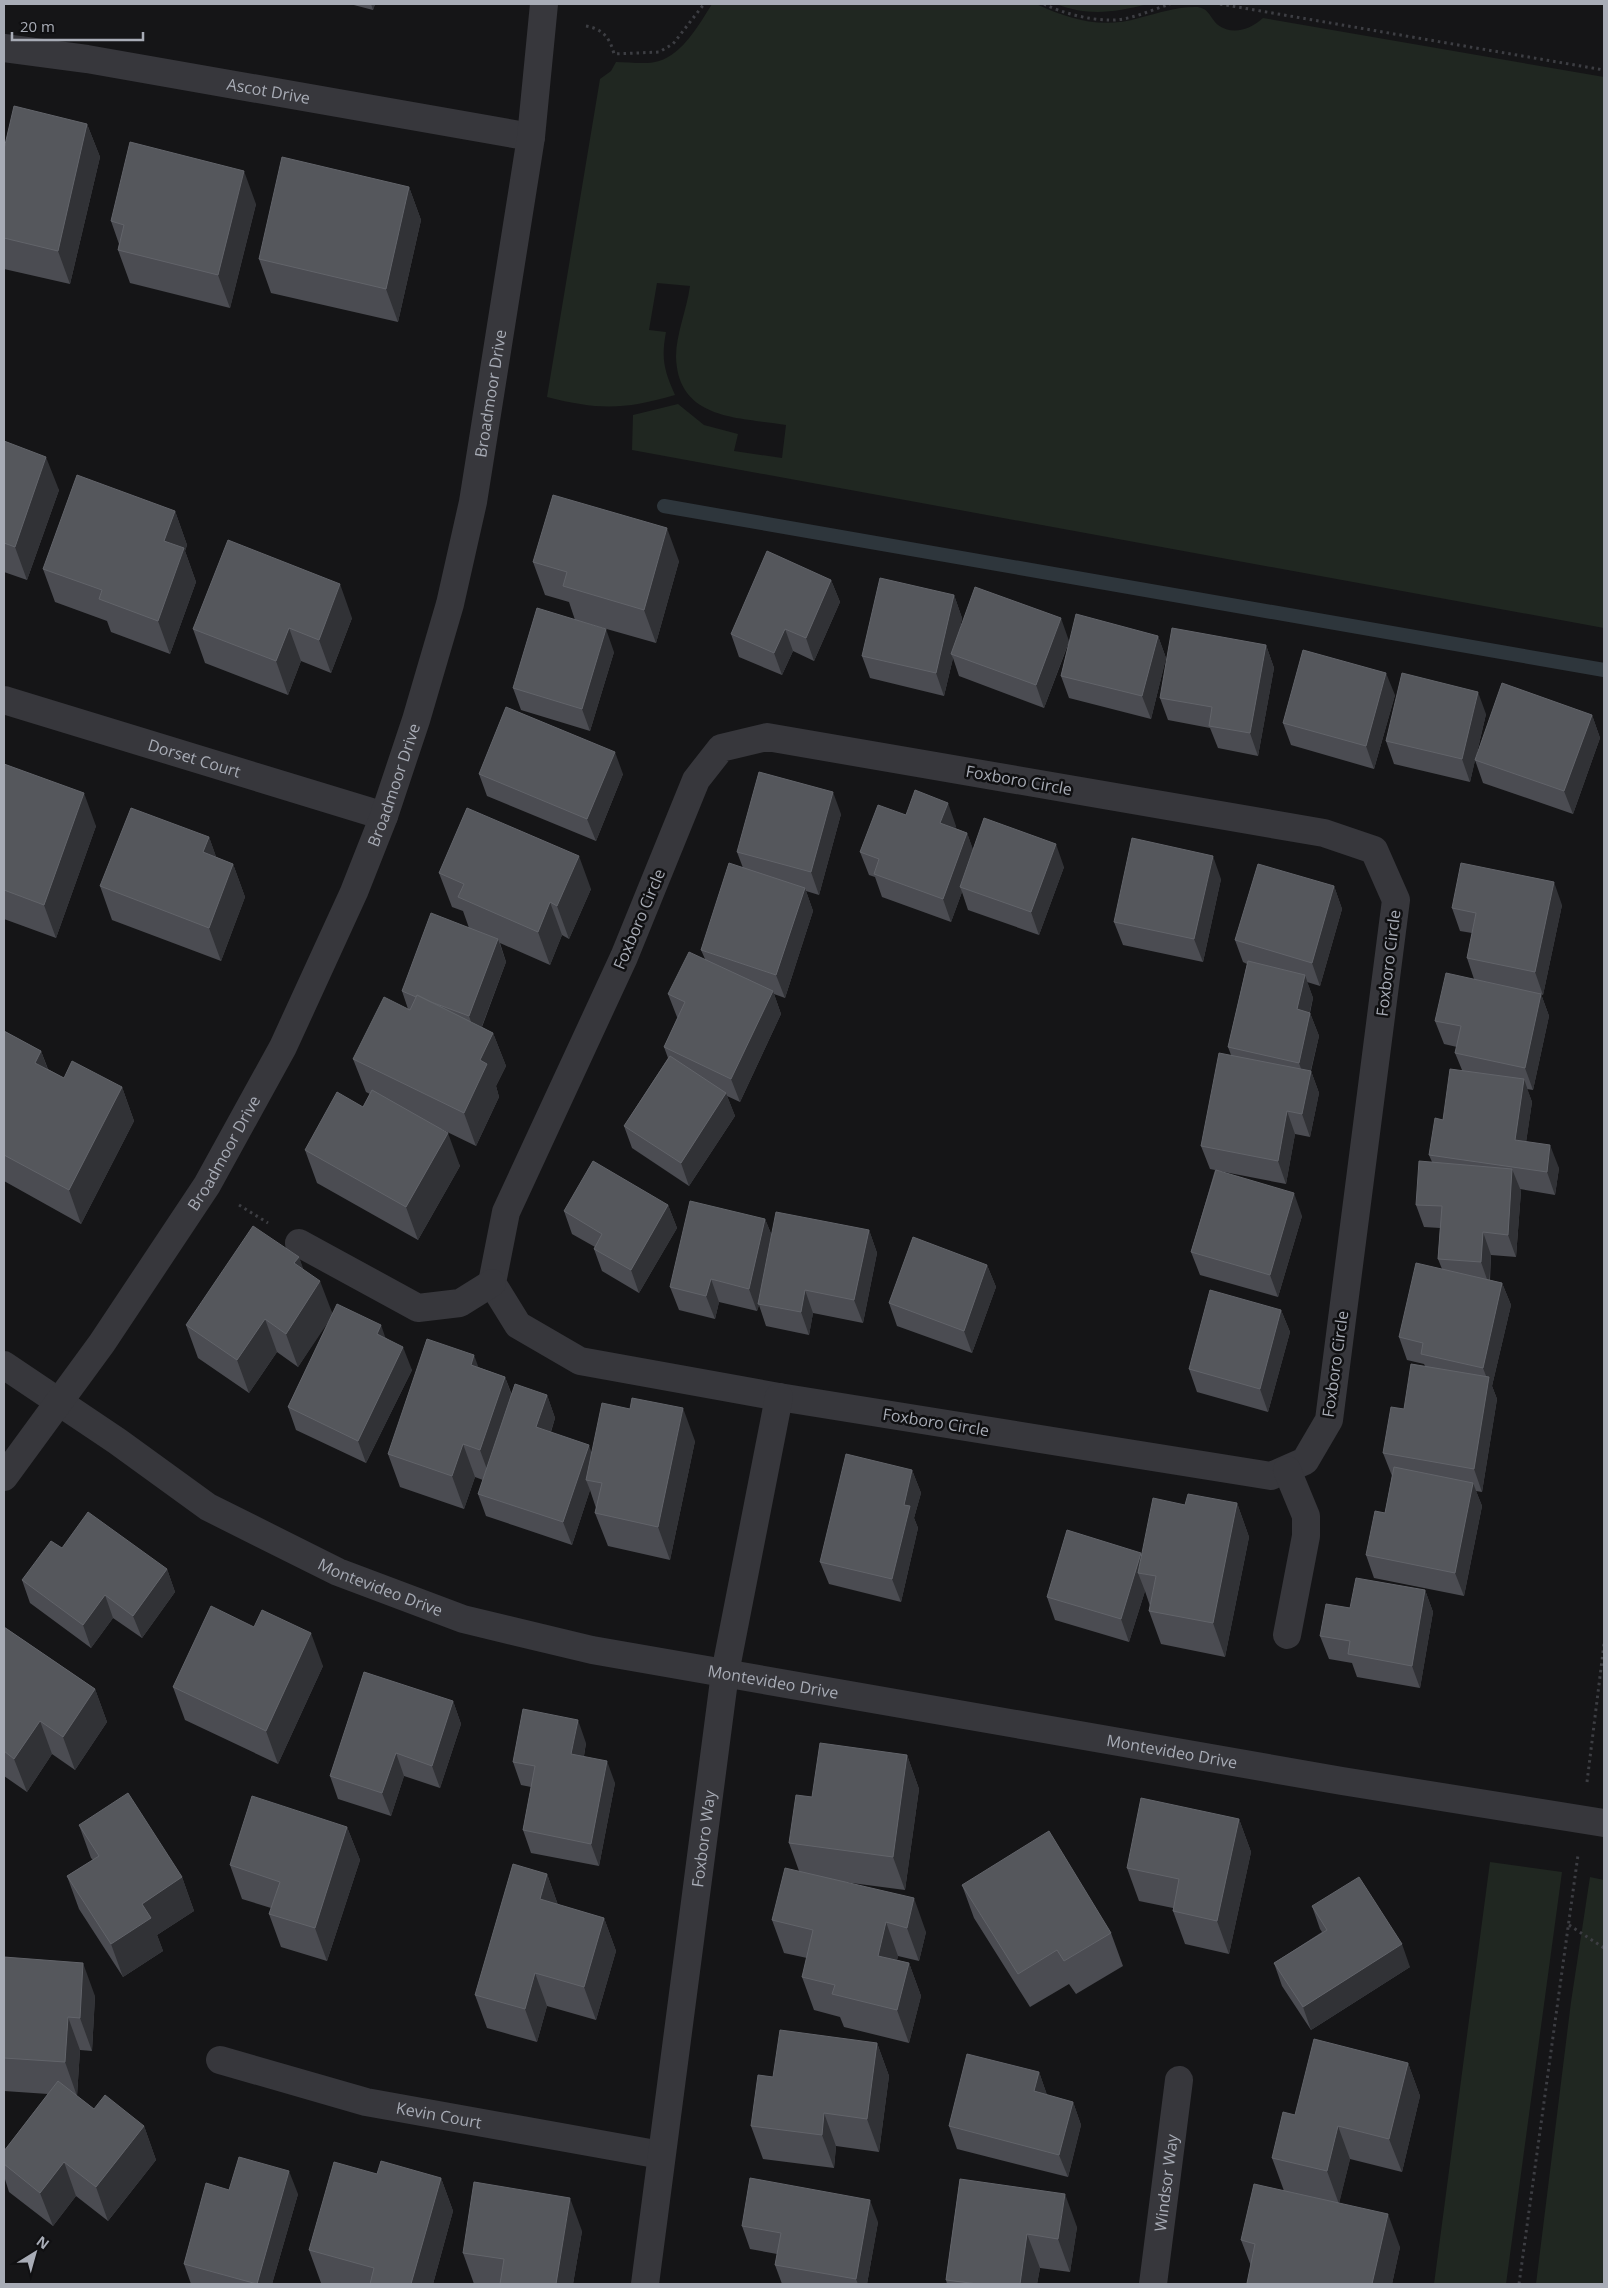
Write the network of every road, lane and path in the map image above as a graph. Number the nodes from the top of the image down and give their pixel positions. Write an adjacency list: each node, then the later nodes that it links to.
1 (544, 4): 9 (street, Broadmoor Drive)
2 (704, 4): 6 (path)
3 (1044, 4): 4 (path)
4 (1170, 4)
5 (1220, 4): 8 (path)
6 (586, 26)
7 (4, 48): 9 (street, Ascot Drive)
8 (1604, 70)
9 (531, 137): 11 (street, Broadmoor Drive)
10 (4, 700): 11 (street, Dorset Court)
11 (384, 816): 12 (street, Broadmoor Drive)
12 (207, 1185): 13 (path); 17 (street, Broadmoor Drive)
13 (300, 1243): 14 (street)
14 (492, 1282): 16 (street, Foxboro Circle); 18 (street, Foxboro Circle)
15 (4, 1365): 17 (street, Montevideo Drive)
16 (779, 1397): 18 (street, Foxboro Circle); 22 (street, Foxboro Way)
17 (59, 1403): 19 (street, Broadmoor Drive); 22 (street, Montevideo Drive)
18 (1287, 1470): 20 (street)
19 (4, 1477)
20 (1287, 1635)
21 (1604, 1644): 23 (path)
22 (725, 1673): 23 (street, Montevideo Drive); 28 (street, Foxboro Way)
23 (1594, 1821): 24 (path)
24 (1569, 1925): 25 (path); 31 (path)
25 (1604, 1948)
26 (220, 2060): 28 (street, Kevin Court)
27 (1179, 2080): 30 (street, Windsor Way)
28 (662, 2155): 29 (street, Foxboro Way)
29 (645, 2284)
30 (1153, 2284)
31 (1519, 2284)

